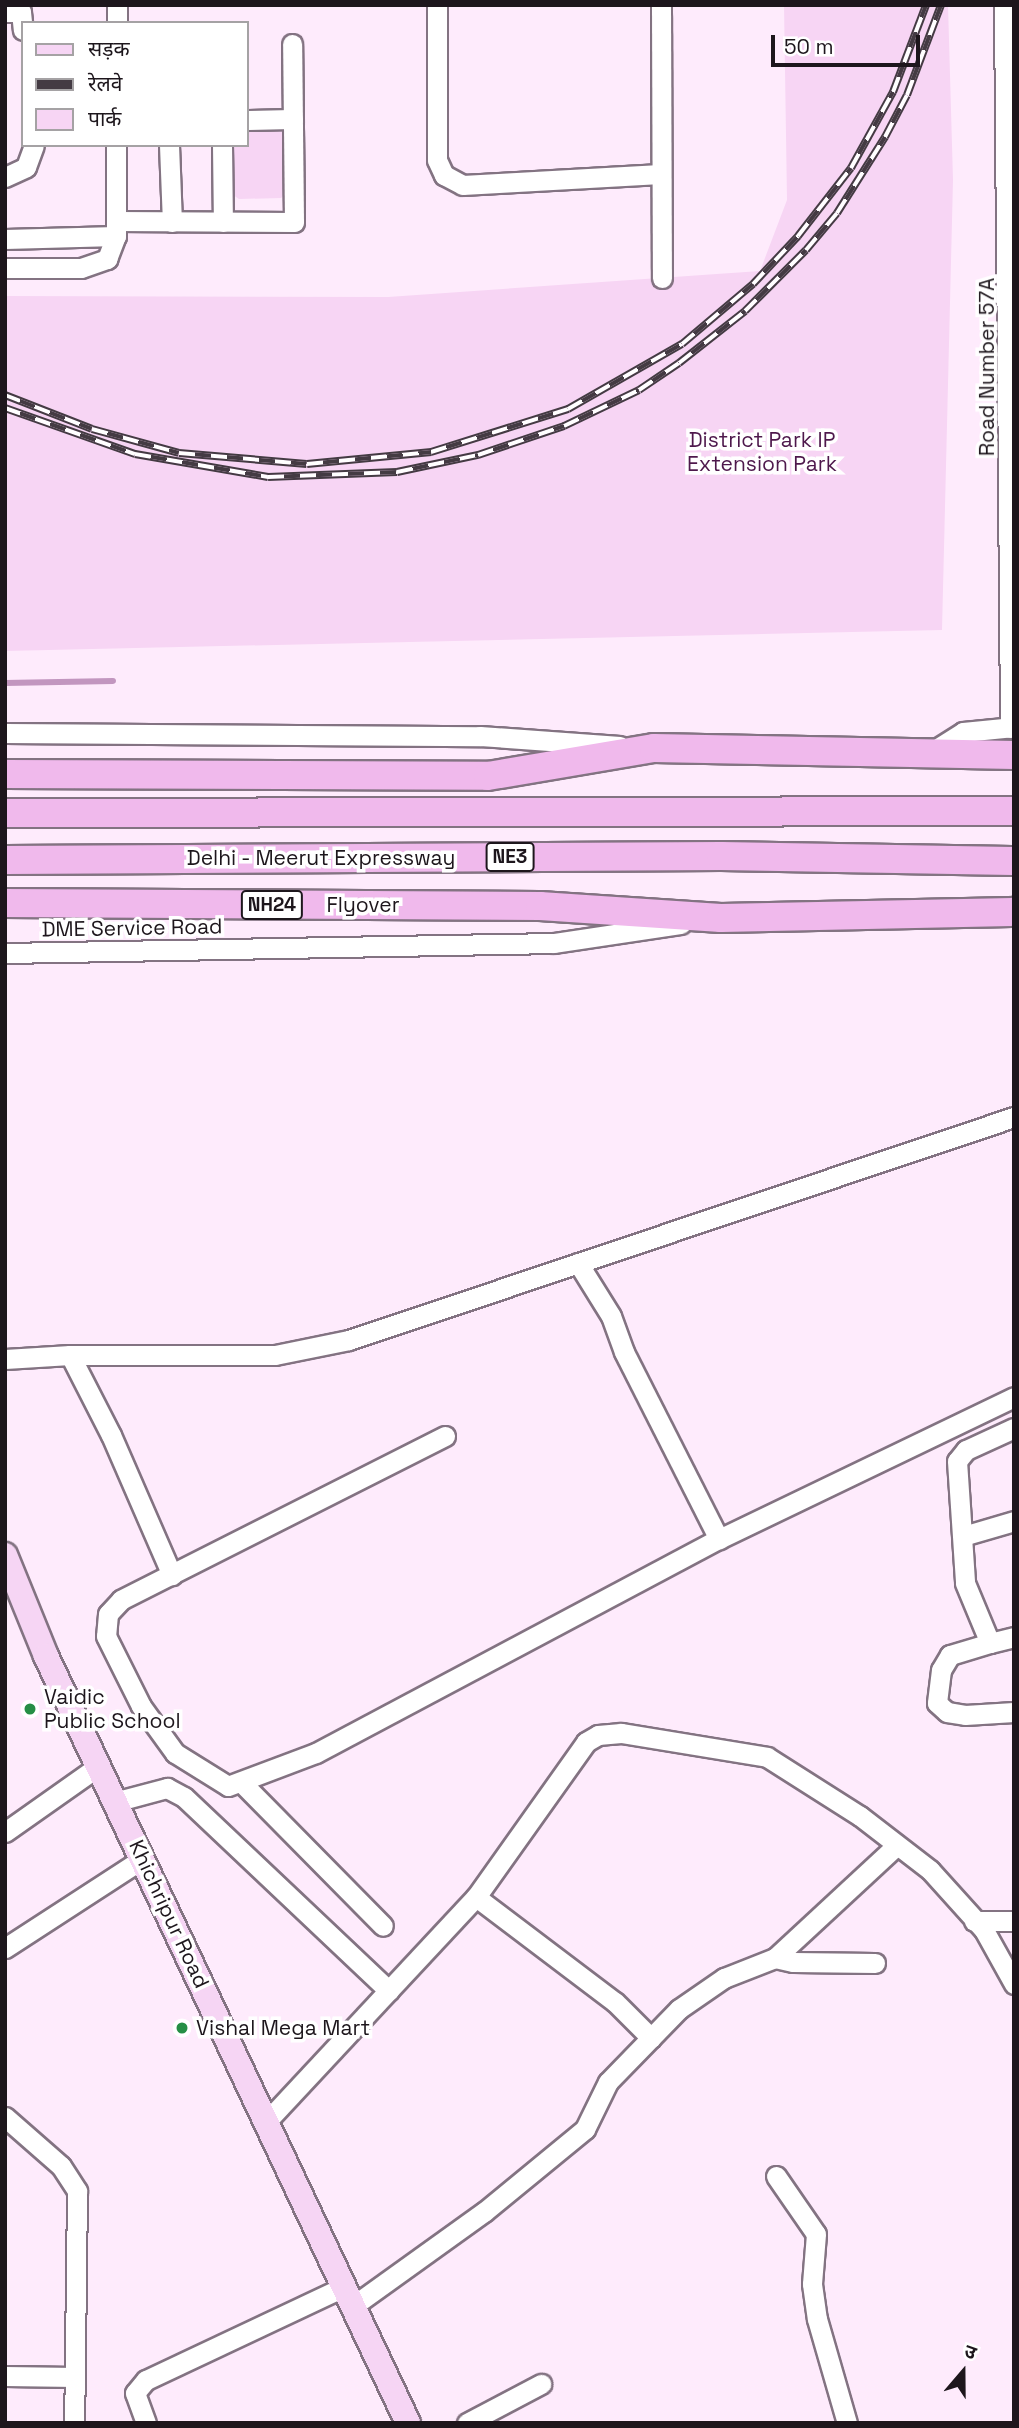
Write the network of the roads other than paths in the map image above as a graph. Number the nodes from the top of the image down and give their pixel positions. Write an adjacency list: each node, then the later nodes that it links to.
1 (437, 5): 14 (street)
2 (661, 5): 14 (street)
3 (1004, 5): 7 (street, Road Number 57A)
4 (5, 12): 5 (street)
5 (22, 21)
6 (292, 44): 8 (street)
7 (1011, 96): 23 (street, Road Number 57A)
8 (293, 119): 9 (street); 17 (street)
9 (248, 120)
10 (33, 147): 15 (street)
11 (116, 147): 18 (street)
12 (169, 147): 16 (street)
13 (222, 147): 17 (street)
14 (660, 174): 21 (street)
15 (5, 177)
16 (172, 222): 17 (street); 18 (street)
17 (223, 222)
18 (116, 228): 19 (street); 20 (street)
19 (5, 239)
20 (5, 268)
21 (662, 278)
22 (5, 733): 24 (street)
23 (1013, 737): 24 (highway)
24 (654, 748): 25 (highway)
25 (5, 775)
26 (1014, 811): 27 (highway, NE3)
27 (5, 813)
28 (5, 860): 29 (highway, Delhi - Meerut Expressway / NE3)
29 (1014, 861)
30 (5, 903): 32 (highway, Flyover / NH24)
31 (1014, 912): 32 (highway, Flyover)
32 (720, 918): 33 (street, DME Service Road)
33 (5, 953)
34 (1014, 1117): 35 (street)
35 (578, 1263): 36 (street); 43 (street)
36 (70, 1354): 37 (street); 45 (street)
37 (5, 1359)
38 (1014, 1397): 43 (street)
39 (1014, 1428): 42 (street)
40 (445, 1436): 45 (street)
41 (1014, 1521): 42 (street)
42 (963, 1536): 47 (street)
43 (719, 1539): 50 (street)
44 (5, 1555): 49 (main road, Khichripur Road)
45 (172, 1575): 50 (street)
46 (1014, 1637): 47 (street)
47 (990, 1643): 48 (street)
48 (1014, 1712)
49 (100, 1765): 51 (main road, Khichripur Road); 52 (street)
50 (243, 1784): 58 (street)
51 (118, 1801): 54 (main road, Khichripur Road); 63 (street)
52 (5, 1832)
53 (897, 1845): 55 (street); 56 (street); 60 (street)
54 (142, 1859): 59 (street); 66 (main road, Khichripur Road)
55 (476, 1896): 63 (street); 64 (street)
56 (974, 1921): 57 (street); 62 (street)
57 (1014, 1921)
58 (383, 1926)
59 (5, 1948)
60 (775, 1958): 61 (street); 64 (street)
61 (875, 1963)
62 (1014, 1984)
63 (389, 1991): 66 (street)
64 (650, 2038): 68 (street)
65 (5, 2117): 70 (street)
66 (266, 2122): 68 (main road, Khichripur Road)
67 (776, 2176): 76 (street)
68 (348, 2296): 73 (street); 74 (main road, Khichripur Road)
69 (5, 2376): 70 (street)
70 (75, 2377): 72 (street)
71 (541, 2384): 75 (street)
72 (74, 2423)
73 (146, 2423)
74 (408, 2423)
75 (467, 2423)
76 (847, 2423)

